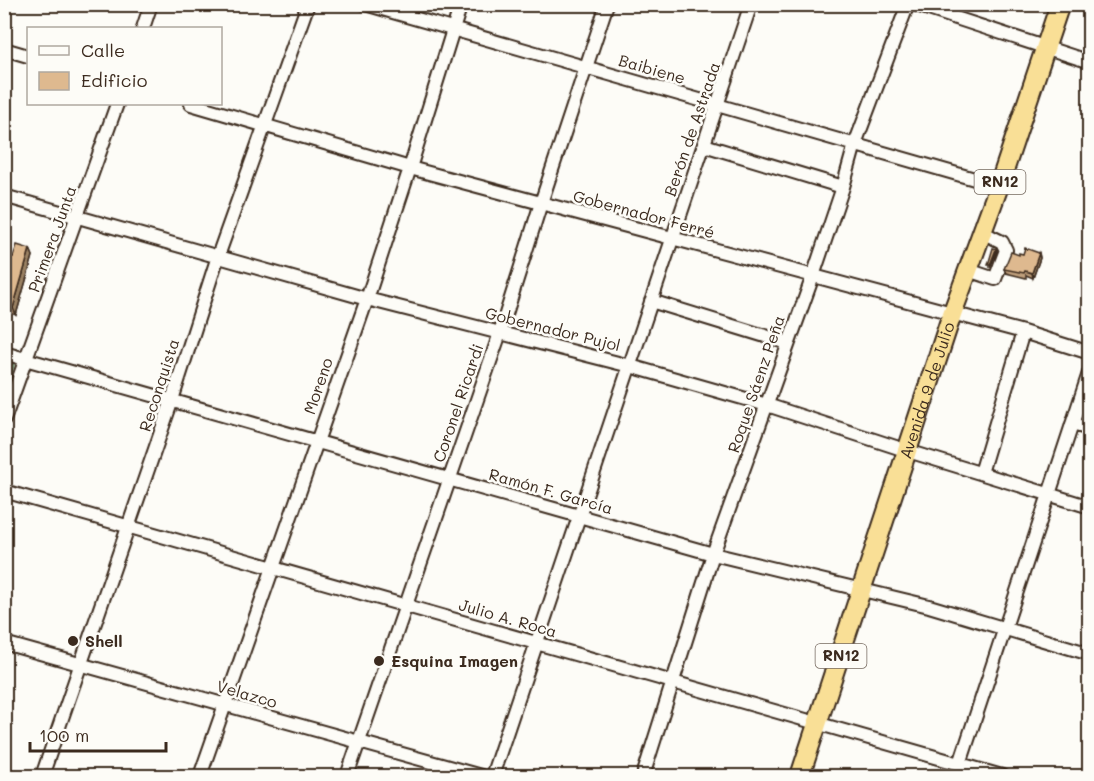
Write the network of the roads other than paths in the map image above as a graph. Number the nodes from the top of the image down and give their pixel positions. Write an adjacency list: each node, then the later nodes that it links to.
1 (151, 4): 9 (street)
2 (308, 4): 19 (street, Reconquista)
3 (365, 4): 10 (street, Baibiene)
4 (461, 4): 10 (street, Moreno)
5 (608, 4): 15 (street, Coronel Ricardi)
6 (751, 4): 18 (street, Berón de Astrada)
7 (910, 4): 12 (street); 20 (street, Roque Sáenz Peña)
8 (1060, 4): 12 (highway, Avenida 9 de Julio / RN12)
9 (143, 27)
10 (452, 30): 15 (street, Baibiene); 22 (street, Moreno)
11 (4, 49): 13 (street)
12 (1046, 49): 14 (street); 23 (highway, Avenida 9 de Julio / RN12)
13 (27, 56)
14 (1089, 62)
15 (586, 67): 18 (street, Baibiene); 26 (street, Coronel Ricardi)
16 (117, 105): 27 (street, Primera Junta)
17 (195, 105): 19 (street, Gobernador Ferré)
18 (717, 105): 20 (street, Baibiene); 21 (street, Berón de Astrada)
19 (265, 125): 22 (street, Gobernador Ferré); 30 (street, Reconquista)
20 (855, 144): 23 (street, Baibiene); 24 (street, Roque Sáenz Peña)
21 (704, 145): 24 (street); 29 (street, Berón de Astrada)
22 (410, 168): 26 (street, Gobernador Ferré); 33 (street, Moreno)
23 (999, 186): 28 (highway, Avenida 9 de Julio / RN12)
24 (843, 187): 32 (street, Roque Sáenz Peña)
25 (4, 196): 27 (street, Gobernador Pujol)
26 (541, 203): 29 (street, Gobernador Ferré); 37 (street, Coronel Ricardi)
27 (77, 218): 30 (street, Gobernador Pujol); 41 (street, Primera Junta)
28 (982, 232): 31 (highway, Avenida 9 de Julio / RN12); 31 (street)
29 (673, 238): 32 (street, Gobernador Ferré); 34 (street, Berón de Astrada)
30 (218, 256): 33 (street, Gobernador Pujol); 44 (street, Reconquista)
31 (968, 270): 35 (highway, Avenida 9 de Julio / RN12)
32 (813, 276): 35 (street, Gobernador Ferré); 38 (street, Roque Sáenz Peña)
33 (367, 299): 37 (street, Gobernador Pujol); 49 (street, Moreno)
34 (651, 302): 38 (street); 42 (street, Berón de Astrada)
35 (952, 314): 36 (street, Gobernador Ferré); 50 (highway, Avenida 9 de Julio / RN12)
36 (1023, 332): 40 (street, Gobernador Ferré); 51 (street)
37 (500, 333): 42 (street, Gobernador Pujol); 52 (street, Coronel Ricardi)
38 (788, 343): 45 (street, Roque Sáenz Peña)
39 (4, 353): 41 (street, Ramón F. García)
40 (1089, 353)
41 (25, 359): 44 (street, Ramón F. García); 46 (street, Primera Junta)
42 (630, 366): 45 (street, Gobernador Pujol); 56 (street, Berón de Astrada)
43 (1089, 370): 47 (street)
44 (172, 400): 49 (street, Ramón F. García); 57 (street, Reconquista)
45 (767, 405): 50 (street, Gobernador Pujol); 58 (street, Roque Sáenz Peña)
46 (4, 420)
47 (1072, 424): 48 (street); 54 (street)
48 (1089, 429)
49 (316, 441): 52 (street, Ramón F. García); 59 (street, Moreno)
50 (908, 451): 51 (street, Gobernador Pujol); 60 (highway, Avenida 9 de Julio / RN12)
51 (981, 473): 54 (street, Gobernador Pujol)
52 (450, 479): 56 (street, Ramón F. García); 61 (street, Coronel Ricardi)
53 (4, 491): 57 (street, Julio A. Roca)
54 (1047, 494): 55 (street, Gobernador Pujol); 62 (street)
55 (1089, 507)
56 (579, 516): 58 (street, Ramón F. García); 64 (street, Berón de Astrada)
57 (128, 526): 59 (street, Julio A. Roca); 66 (street, Reconquista)
58 (713, 554): 60 (street, Ramón F. García); 67 (street, Roque Sáenz Peña)
59 (272, 567): 61 (street, Julio A. Roca); 68 (street, Moreno)
60 (863, 589): 62 (street, Ramón F. García); 69 (highway, Avenida 9 de Julio / RN12)
61 (405, 605): 64 (street, Julio A. Roca); 70 (street, Coronel Ricardi)
62 (1004, 629): 65 (street, Ramón F. García); 71 (street)
63 (4, 643): 66 (street, Velazco)
64 (537, 643): 67 (street, Julio A. Roca); 76 (street, Berón de Astrada)
65 (1089, 654)
66 (81, 664): 68 (street, Velazco); 72 (street, Reconquista)
67 (672, 682): 69 (street, Julio A. Roca); 77 (street, Roque Sáenz Peña)
68 (225, 704): 70 (street, Velazco); 73 (street, Moreno)
69 (818, 723): 71 (street, Julio A. Roca); 78 (highway, Avenida 9 de Julio / RN12)
70 (359, 742): 74 (street, Coronel Ricardi); 75 (street, Velazco)
71 (958, 771): 79 (street, Julio A. Roca)
72 (42, 777)
73 (200, 777)
74 (347, 777)
75 (482, 777)
76 (492, 777)
77 (642, 777)
78 (800, 777)
79 (1002, 777)

